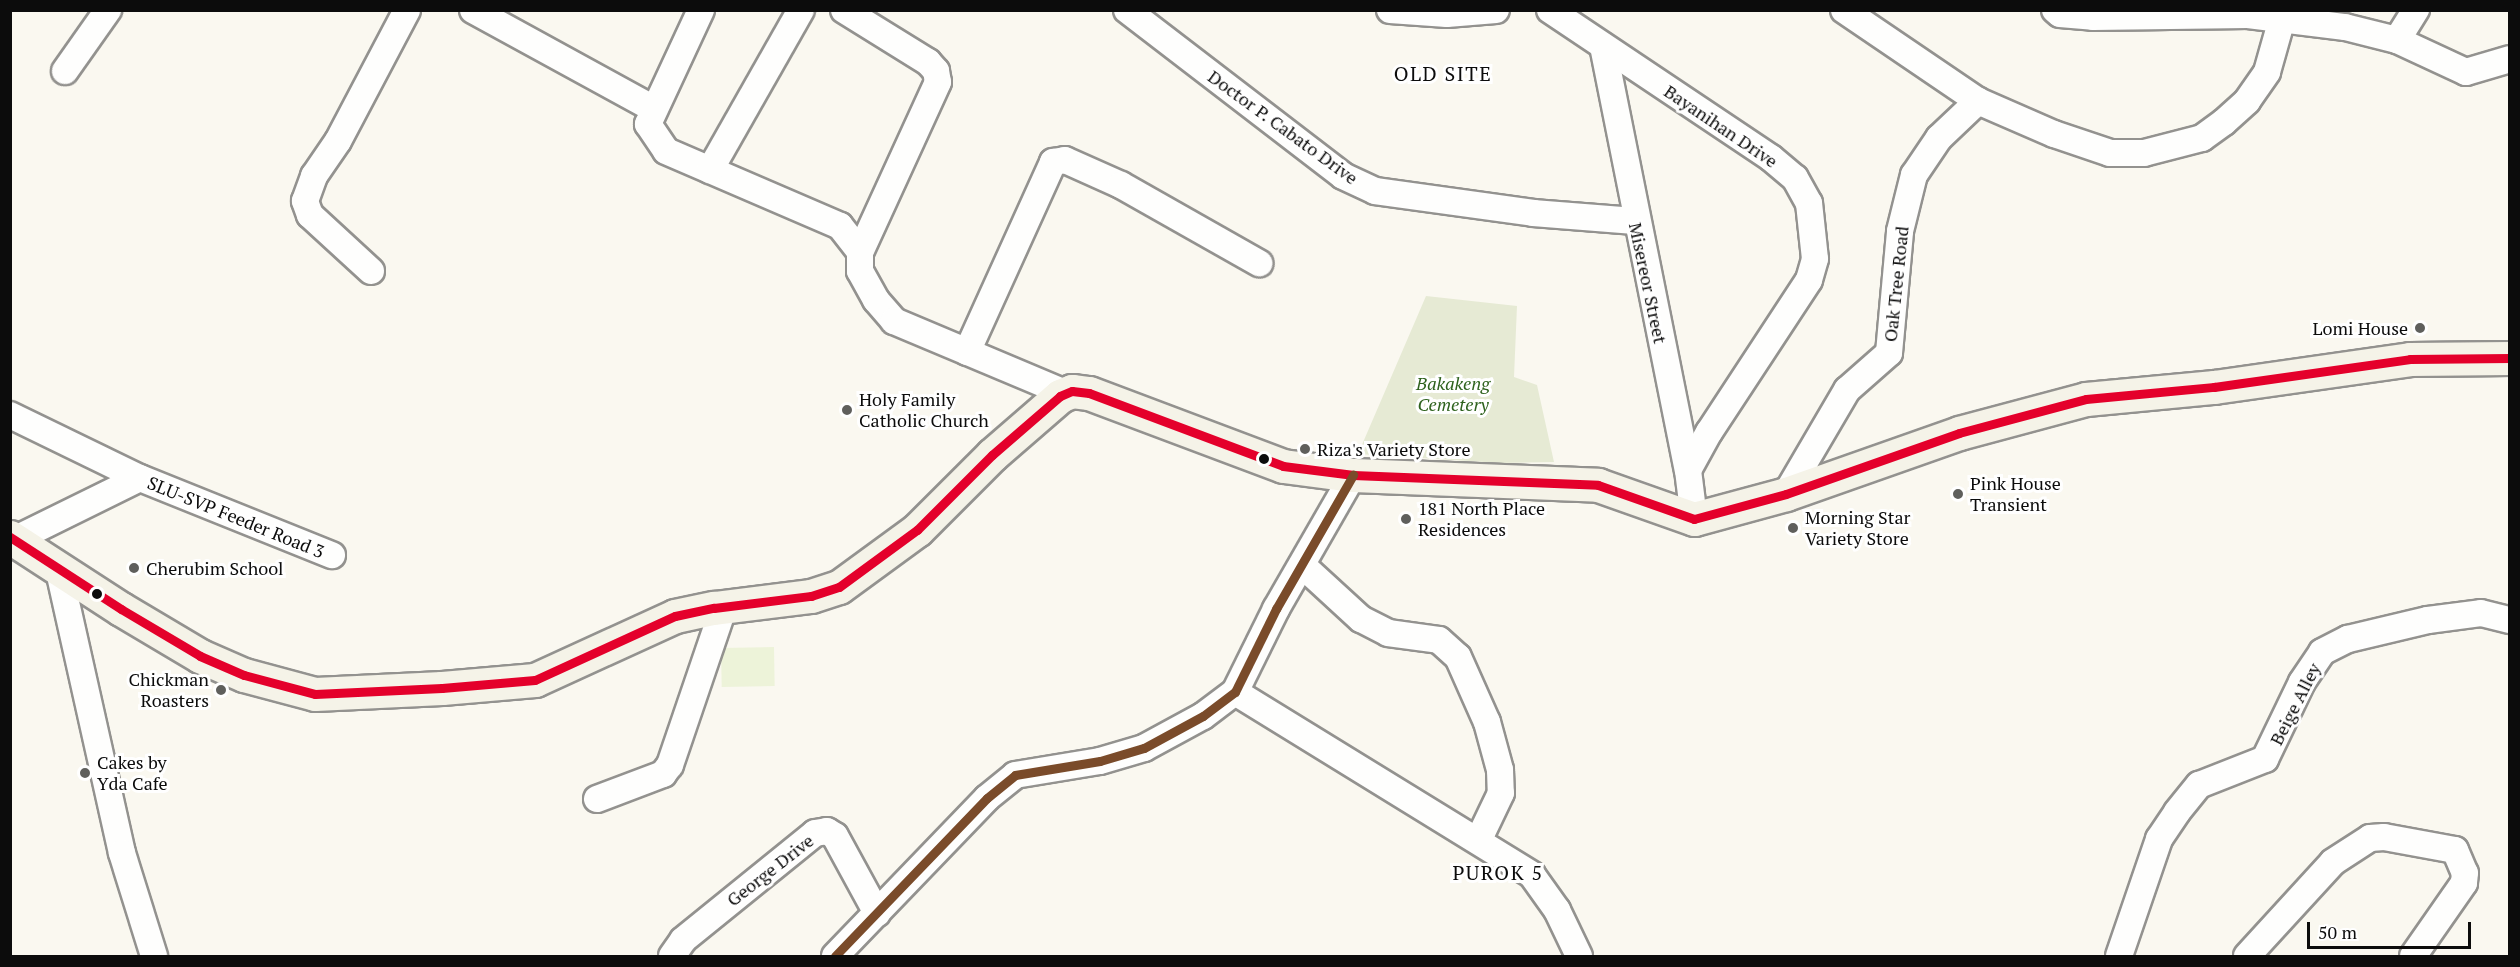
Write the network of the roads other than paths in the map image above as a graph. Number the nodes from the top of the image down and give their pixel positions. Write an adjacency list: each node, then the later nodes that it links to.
1 (108, 10): 18 (street)
2 (407, 10): 25 (street)
3 (473, 10): 20 (street)
4 (701, 10): 20 (street)
5 (801, 10): 21 (street)
6 (844, 10): 23 (street)
7 (1127, 10): 22 (street, Doctor P. Cabato Drive)
8 (1390, 10): 9 (street)
9 (1496, 10)
10 (1550, 10): 16 (street, Bayanihan Drive)
11 (1844, 10): 19 (street)
12 (2055, 10): 14 (street)
13 (2416, 10): 15 (street)
14 (2283, 19): 15 (street); 19 (street)
15 (2397, 40): 17 (street)
16 (1603, 46): 22 (street, Misereor Street); 30 (street, Bayanihan Drive)
17 (2510, 59)
18 (64, 71)
19 (1978, 101): 33 (street, Oak Tree Road)
20 (654, 109): 21 (street)
21 (710, 170): 23 (street)
22 (1635, 221): 30 (street, Misereor Street)
23 (860, 252): 26 (street)
24 (1259, 263): 26 (street)
25 (371, 271)
26 (967, 352): 28 (street)
27 (2510, 358): 33 (main road)
28 (1065, 393): 31 (main road); 39 (main road)
29 (10, 415): 32 (street, SLU-SVP Feeder Road 3)
30 (1688, 470): 34 (street, Misereor Street)
31 (1353, 475): 34 (main road); 37 (street)
32 (140, 478): 35 (street, SLU-SVP Feeder Road 3); 36 (street, SLU-SVP Feeder Road 3)
33 (1786, 494): 34 (main road)
34 (1694, 519)
35 (12, 538): 38 (main road)
36 (332, 555)
37 (1302, 565): 41 (street); 43 (street)
38 (59, 571): 39 (main road); 45 (street)
39 (724, 606): 42 (street)
40 (2510, 620): 49 (street, Beige Alley)
41 (1235, 692): 43 (street); 44 (street)
42 (597, 799)
43 (1478, 841): 48 (street)
44 (877, 913): 46 (street, George Drive); 47 (street)
45 (154, 957)
46 (672, 957)
47 (835, 957)
48 (1579, 957)
49 (2119, 957)
50 (2247, 957): 51 (street)
51 (2413, 957)

